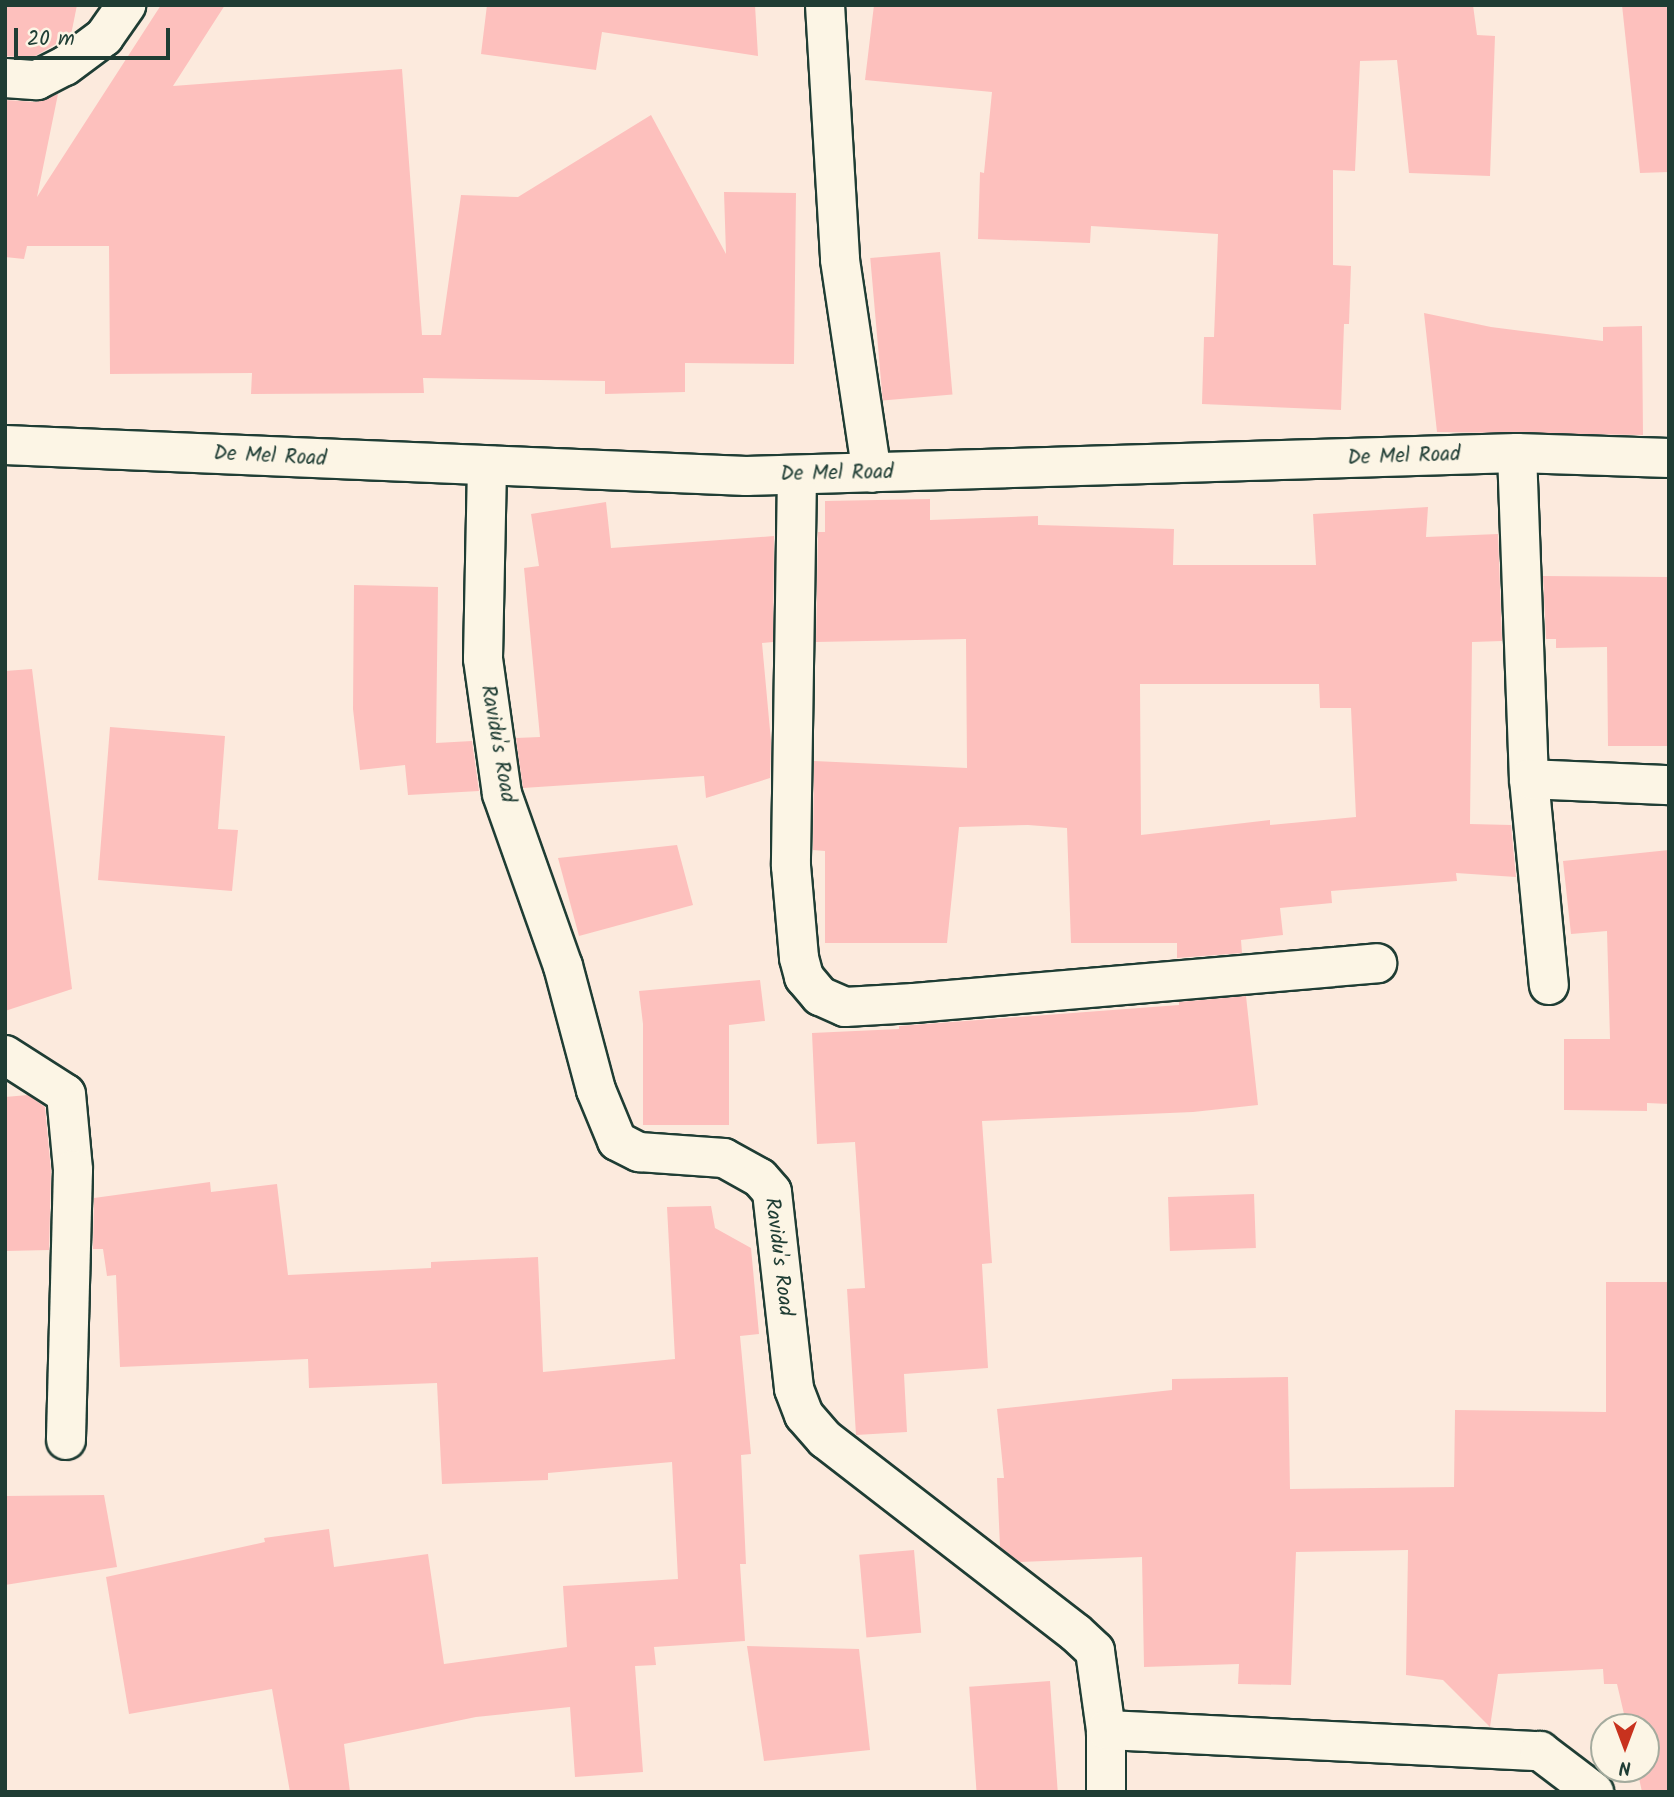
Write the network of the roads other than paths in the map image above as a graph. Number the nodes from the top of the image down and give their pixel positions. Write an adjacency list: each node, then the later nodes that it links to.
1 (126, 5): 3 (street)
2 (825, 5): 8 (street)
3 (5, 78)
4 (5, 445): 7 (street, De Mel Road)
5 (1517, 453): 6 (street, De Mel Road); 8 (street, De Mel Road); 10 (street)
6 (1669, 458)
7 (487, 467): 9 (street, De Mel Road); 16 (street, Ravidu's Road)
8 (872, 473): 9 (street, De Mel Road)
9 (797, 475): 12 (street)
10 (1529, 779): 11 (street); 13 (street)
11 (1669, 785)
12 (1377, 963)
13 (1549, 985)
14 (5, 1055): 15 (street)
15 (66, 1440)
16 (1106, 1730): 17 (street, Ravidu's Road); 18 (street)
17 (1106, 1792)
18 (1594, 1792)

